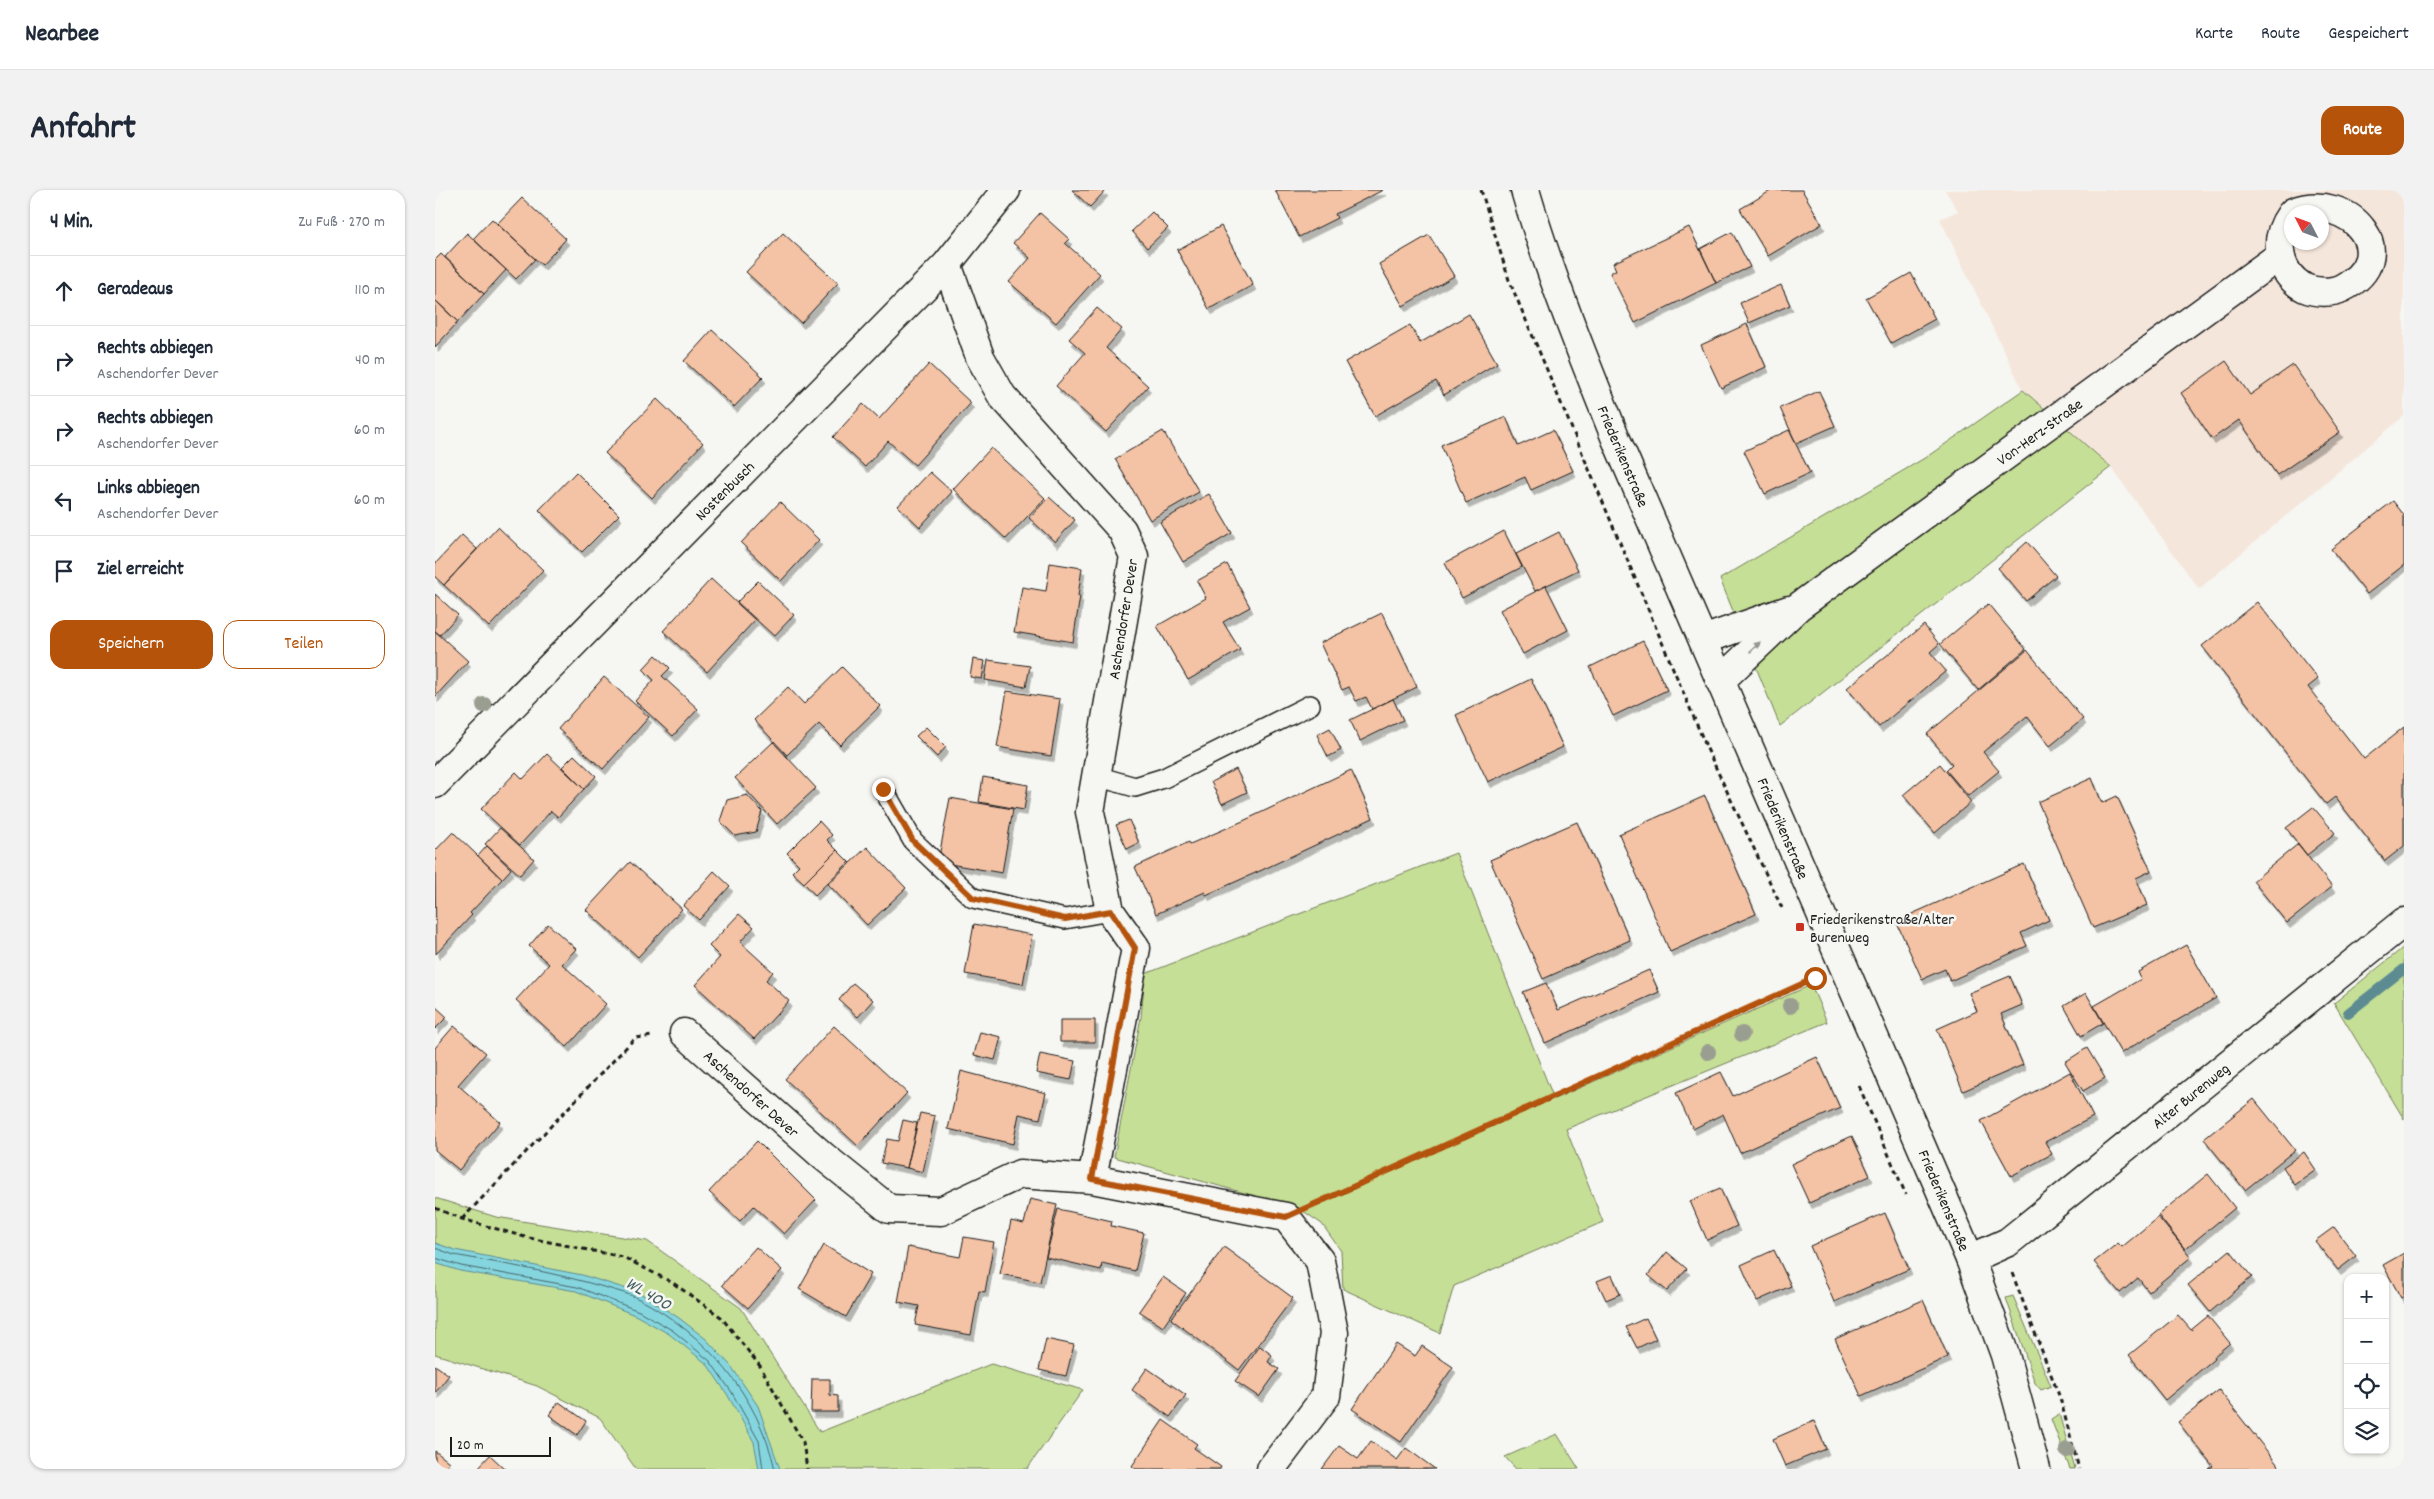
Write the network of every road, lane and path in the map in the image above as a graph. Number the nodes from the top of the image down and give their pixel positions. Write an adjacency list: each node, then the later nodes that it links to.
1 (1481, 190): 15 (path)
2 (1525, 190): 8 (street, Friederikenstraße)
3 (1003, 191): 6 (street, Nostenbusch)
4 (2304, 204): 5 (street); 5 (street)
5 (2279, 256): 7 (street, Von-Herz-Straße)
6 (947, 264): 11 (street, Aschendorfer Dever); 12 (street, Nostenbusch)
7 (1798, 607): 8 (street); 9 (street, one-way to 7)
8 (1703, 640): 9 (street, Friederikenstraße)
9 (1720, 681): 27 (street, Friederikenstraße)
10 (1310, 705): 11 (lane)
11 (1096, 776): 14 (street, Aschendorfer Dever)
12 (435, 784)
13 (883, 789): 14 (lane)
14 (1111, 911): 22 (street, Aschendorfer Dever)
15 (1784, 913)
16 (2404, 922): 27 (street, Alter Burenweg)
17 (1811, 971): 18 (path)
18 (1815, 978): 19 (path); 25 (path)
19 (1818, 988)
20 (684, 1033): 22 (street, Aschendorfer Dever); 26 (path)
21 (1855, 1077): 23 (path)
22 (1092, 1179): 25 (street, Aschendorfer Dever)
23 (1908, 1202)
24 (435, 1208): 26 (path)
25 (1286, 1217): 29 (street)
26 (462, 1219): 28 (path)
27 (1970, 1259): 30 (street, Friederikenstraße)
28 (807, 1469)
29 (1271, 1469)
30 (2036, 1469)

